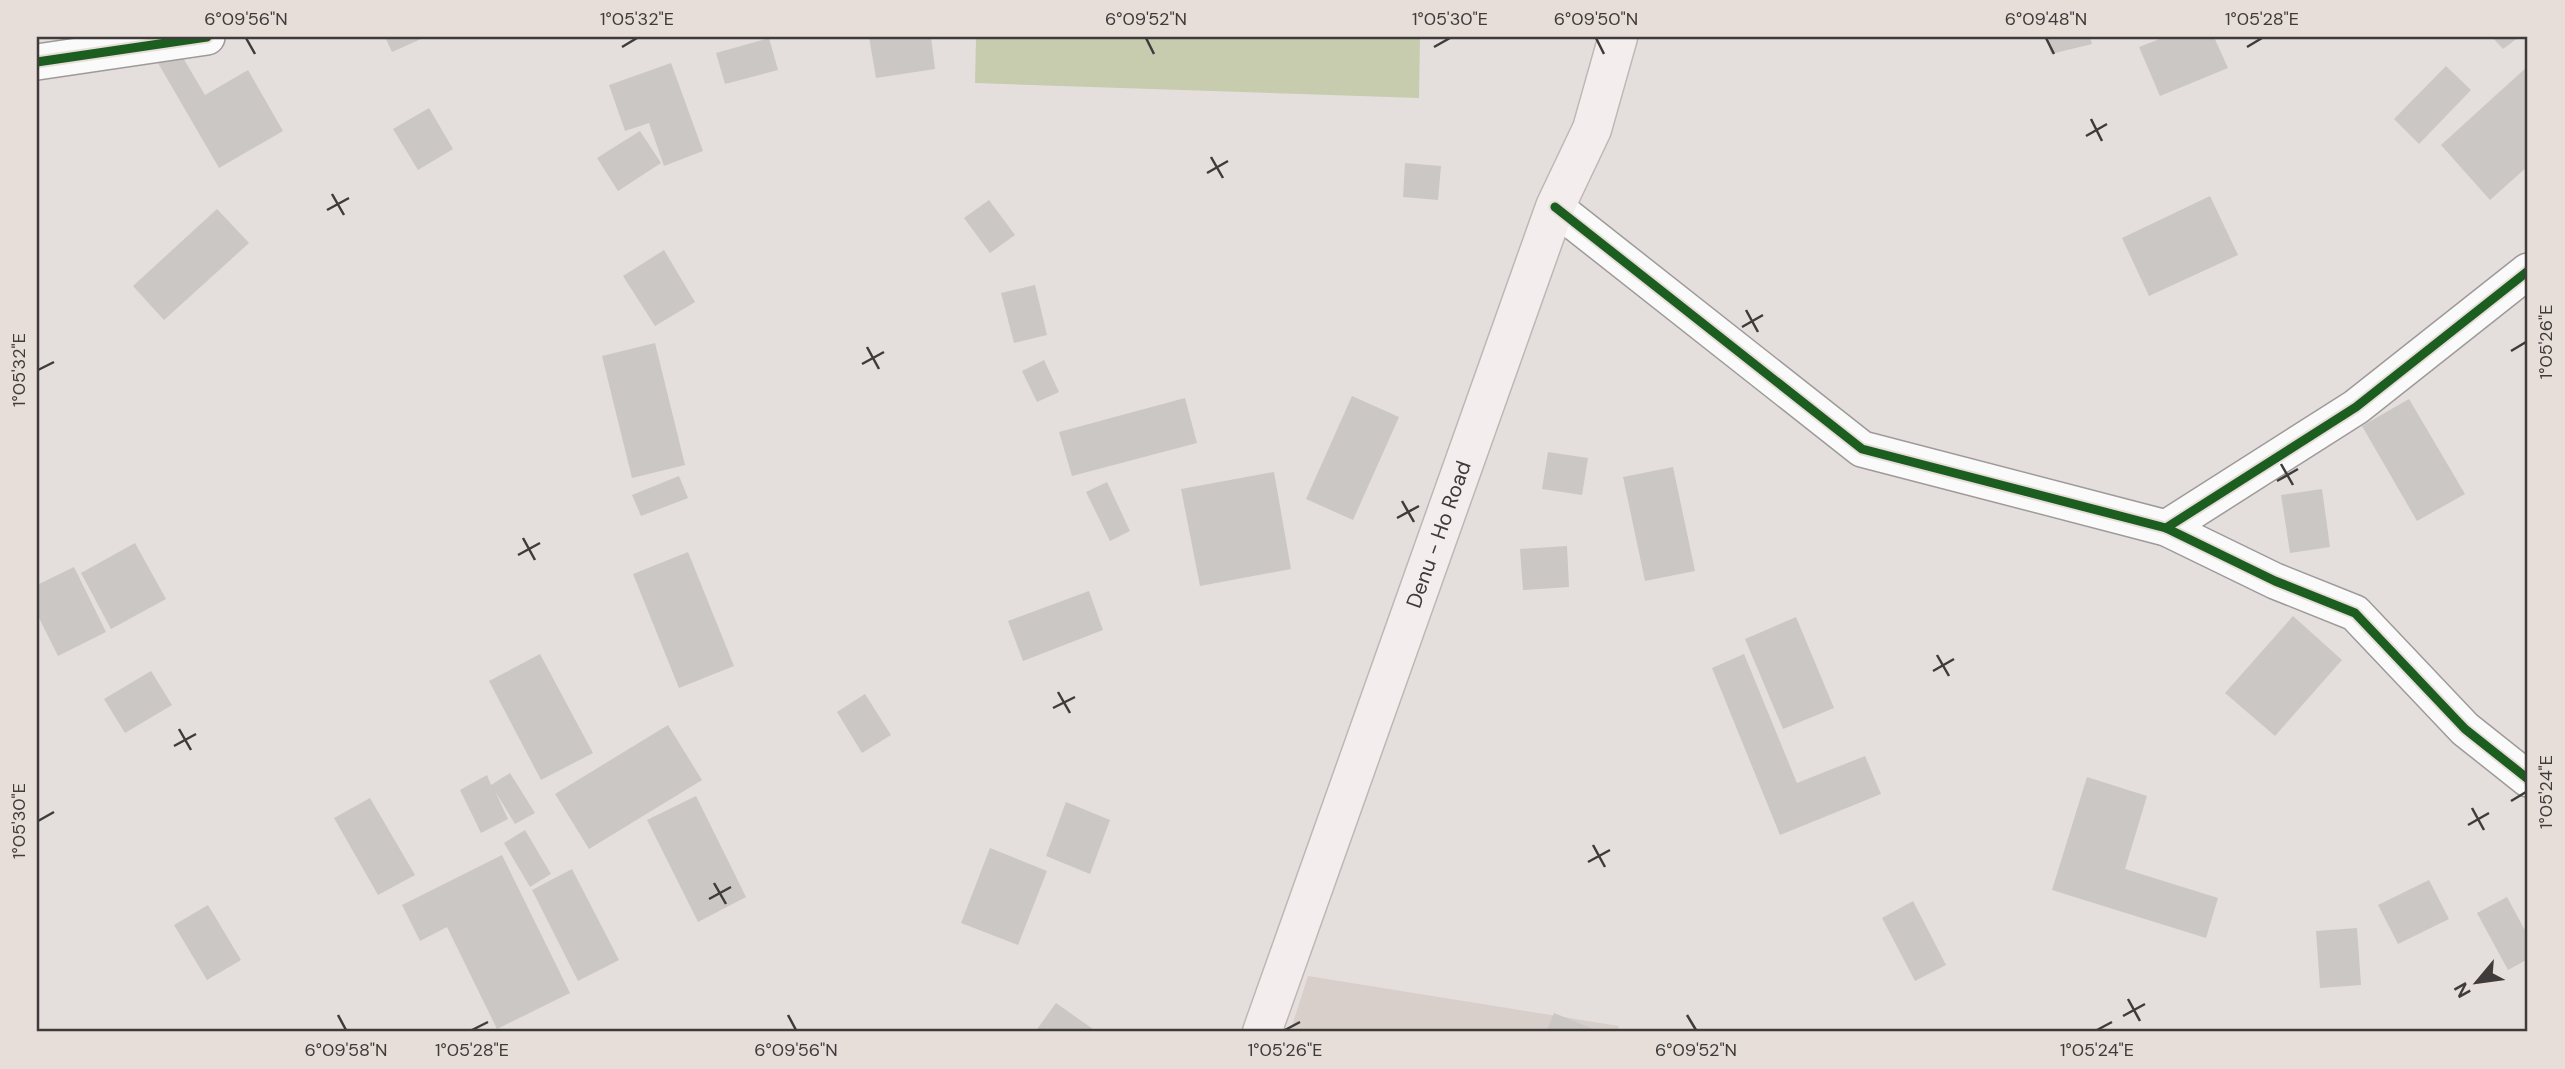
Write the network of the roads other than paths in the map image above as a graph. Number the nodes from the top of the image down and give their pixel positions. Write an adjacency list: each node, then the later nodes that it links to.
1 (207, 37): 3 (street)
2 (1618, 37): 4 (main road, Denu - Ho Road)
3 (37, 62)
4 (1555, 207): 6 (street); 8 (main road, Denu - Ho Road)
5 (2528, 271): 6 (street)
6 (2166, 528): 7 (street)
7 (2528, 779)
8 (1262, 1032)

